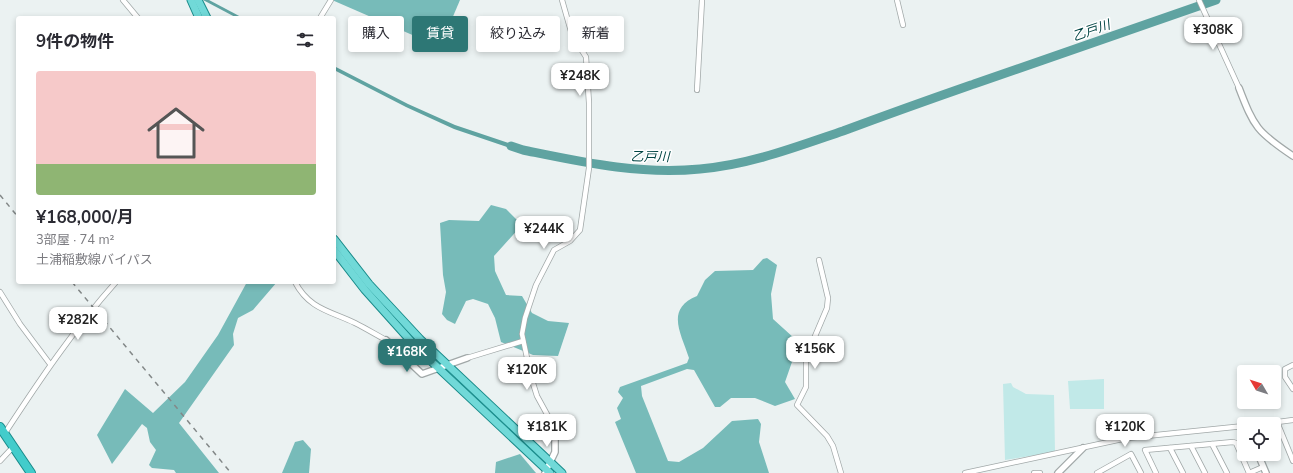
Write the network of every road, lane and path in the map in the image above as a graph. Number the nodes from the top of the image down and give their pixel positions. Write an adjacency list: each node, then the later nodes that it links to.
1 (122, 0): 9 (street)
2 (191, 0): 10 (main road)
3 (198, 0): 11 (main road)
4 (331, 0): 12 (street)
5 (562, 0): 24 (street)
6 (702, 0): 15 (street)
7 (897, 0): 13 (street)
8 (1200, 3): 14 (street)
9 (136, 16)
10 (198, 16)
11 (205, 16)
12 (321, 16)
13 (903, 25)
14 (1239, 88): 16 (street)
15 (697, 90)
16 (1293, 156)
17 (336, 242): 27 (main road)
18 (336, 252): 29 (main road)
19 (820, 260): 49 (street)
20 (114, 284): 26 (street)
21 (296, 284): 23 (street)
22 (0, 292): 26 (street)
23 (386, 340): 29 (street)
24 (523, 341): 25 (street); 36 (street)
25 (467, 358): 27 (street)
26 (50, 364): 34 (street)
27 (446, 365): 29 (street); 44 (main road)
28 (1293, 365): 30 (street)
29 (438, 368): 46 (main road)
30 (1293, 389)
31 (1293, 420): 32 (street)
32 (1281, 422)
33 (1237, 427): 40 (street)
34 (3, 430): 38 (highway)
35 (1281, 432): 43 (street)
36 (556, 435): 44 (street)
37 (1212, 444): 39 (street); 59 (street); 60 (street)
38 (14, 446): 42 (street); 47 (highway)
39 (1191, 446): 41 (street); 58 (street)
40 (1083, 448): 50 (street); 53 (street)
41 (1170, 448): 56 (street); 57 (street)
42 (0, 461)
43 (1293, 461)
44 (550, 462): 46 (street); 48 (main road)
45 (1265, 470): 60 (street)
46 (547, 472)
47 (31, 473)
48 (562, 473)
49 (841, 473)
50 (965, 473)
51 (1034, 473): 52 (street)
52 (1040, 473)
53 (1058, 473)
54 (1096, 473): 55 (street)
55 (1141, 473)
56 (1156, 473)
57 (1183, 473)
58 (1205, 473)
59 (1227, 473)
60 (1249, 473)

